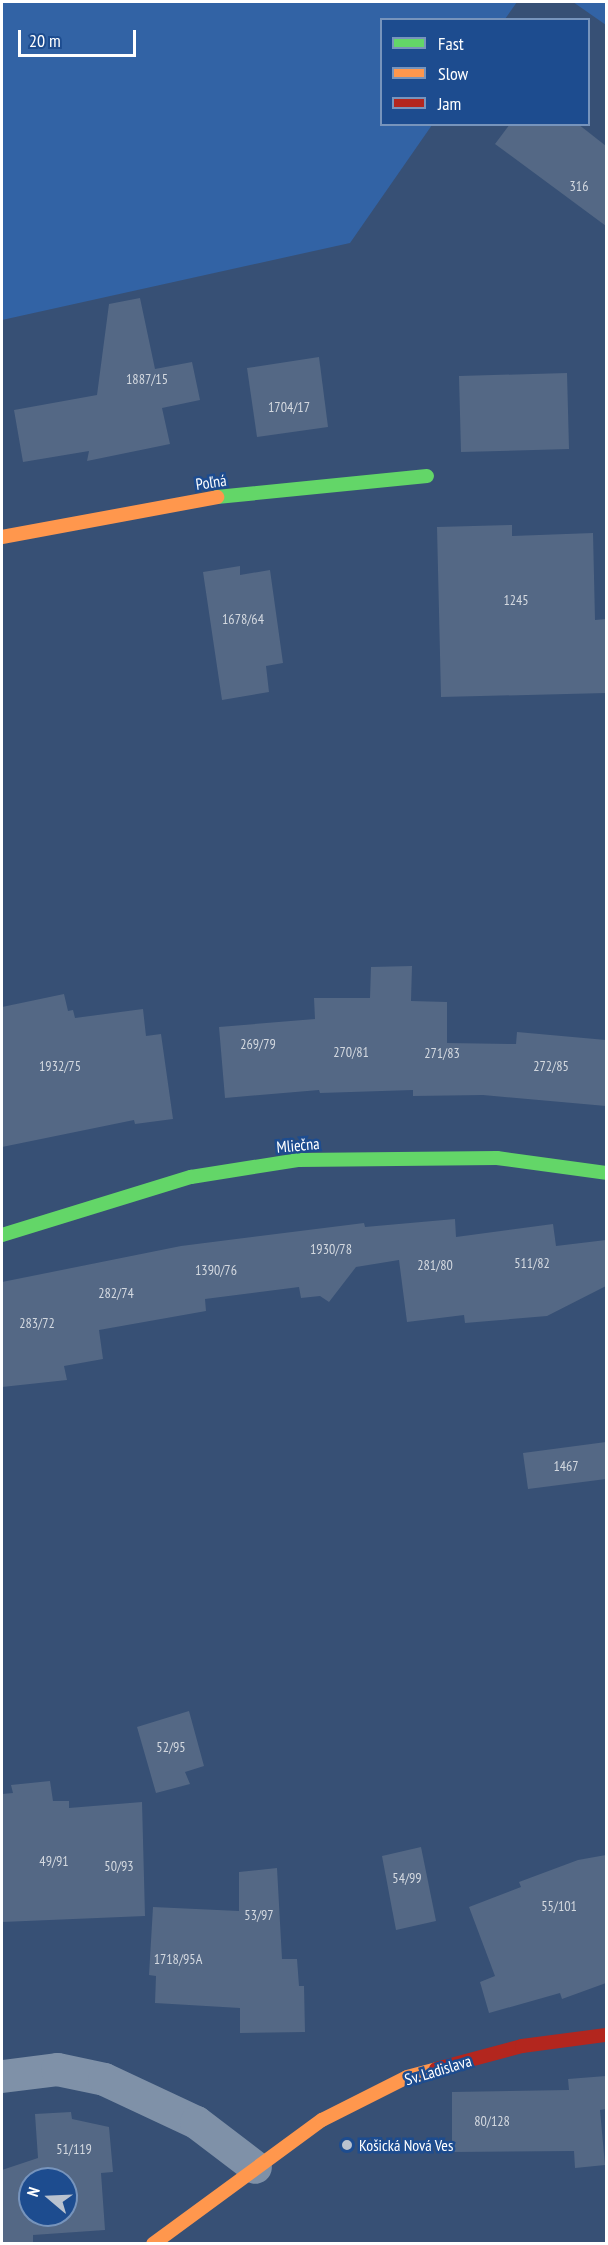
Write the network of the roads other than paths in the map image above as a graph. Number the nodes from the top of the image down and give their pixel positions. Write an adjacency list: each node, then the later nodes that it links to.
1 (427, 476): 2 (street, Poľná)
2 (2, 537)
3 (606, 1173): 4 (street, Mliečna)
4 (2, 1235)
5 (606, 2035): 7 (street, Sv. Ladislava)
6 (2, 2076): 7 (street)
7 (255, 2167): 8 (street, Sv. Ladislava)
8 (153, 2244)

